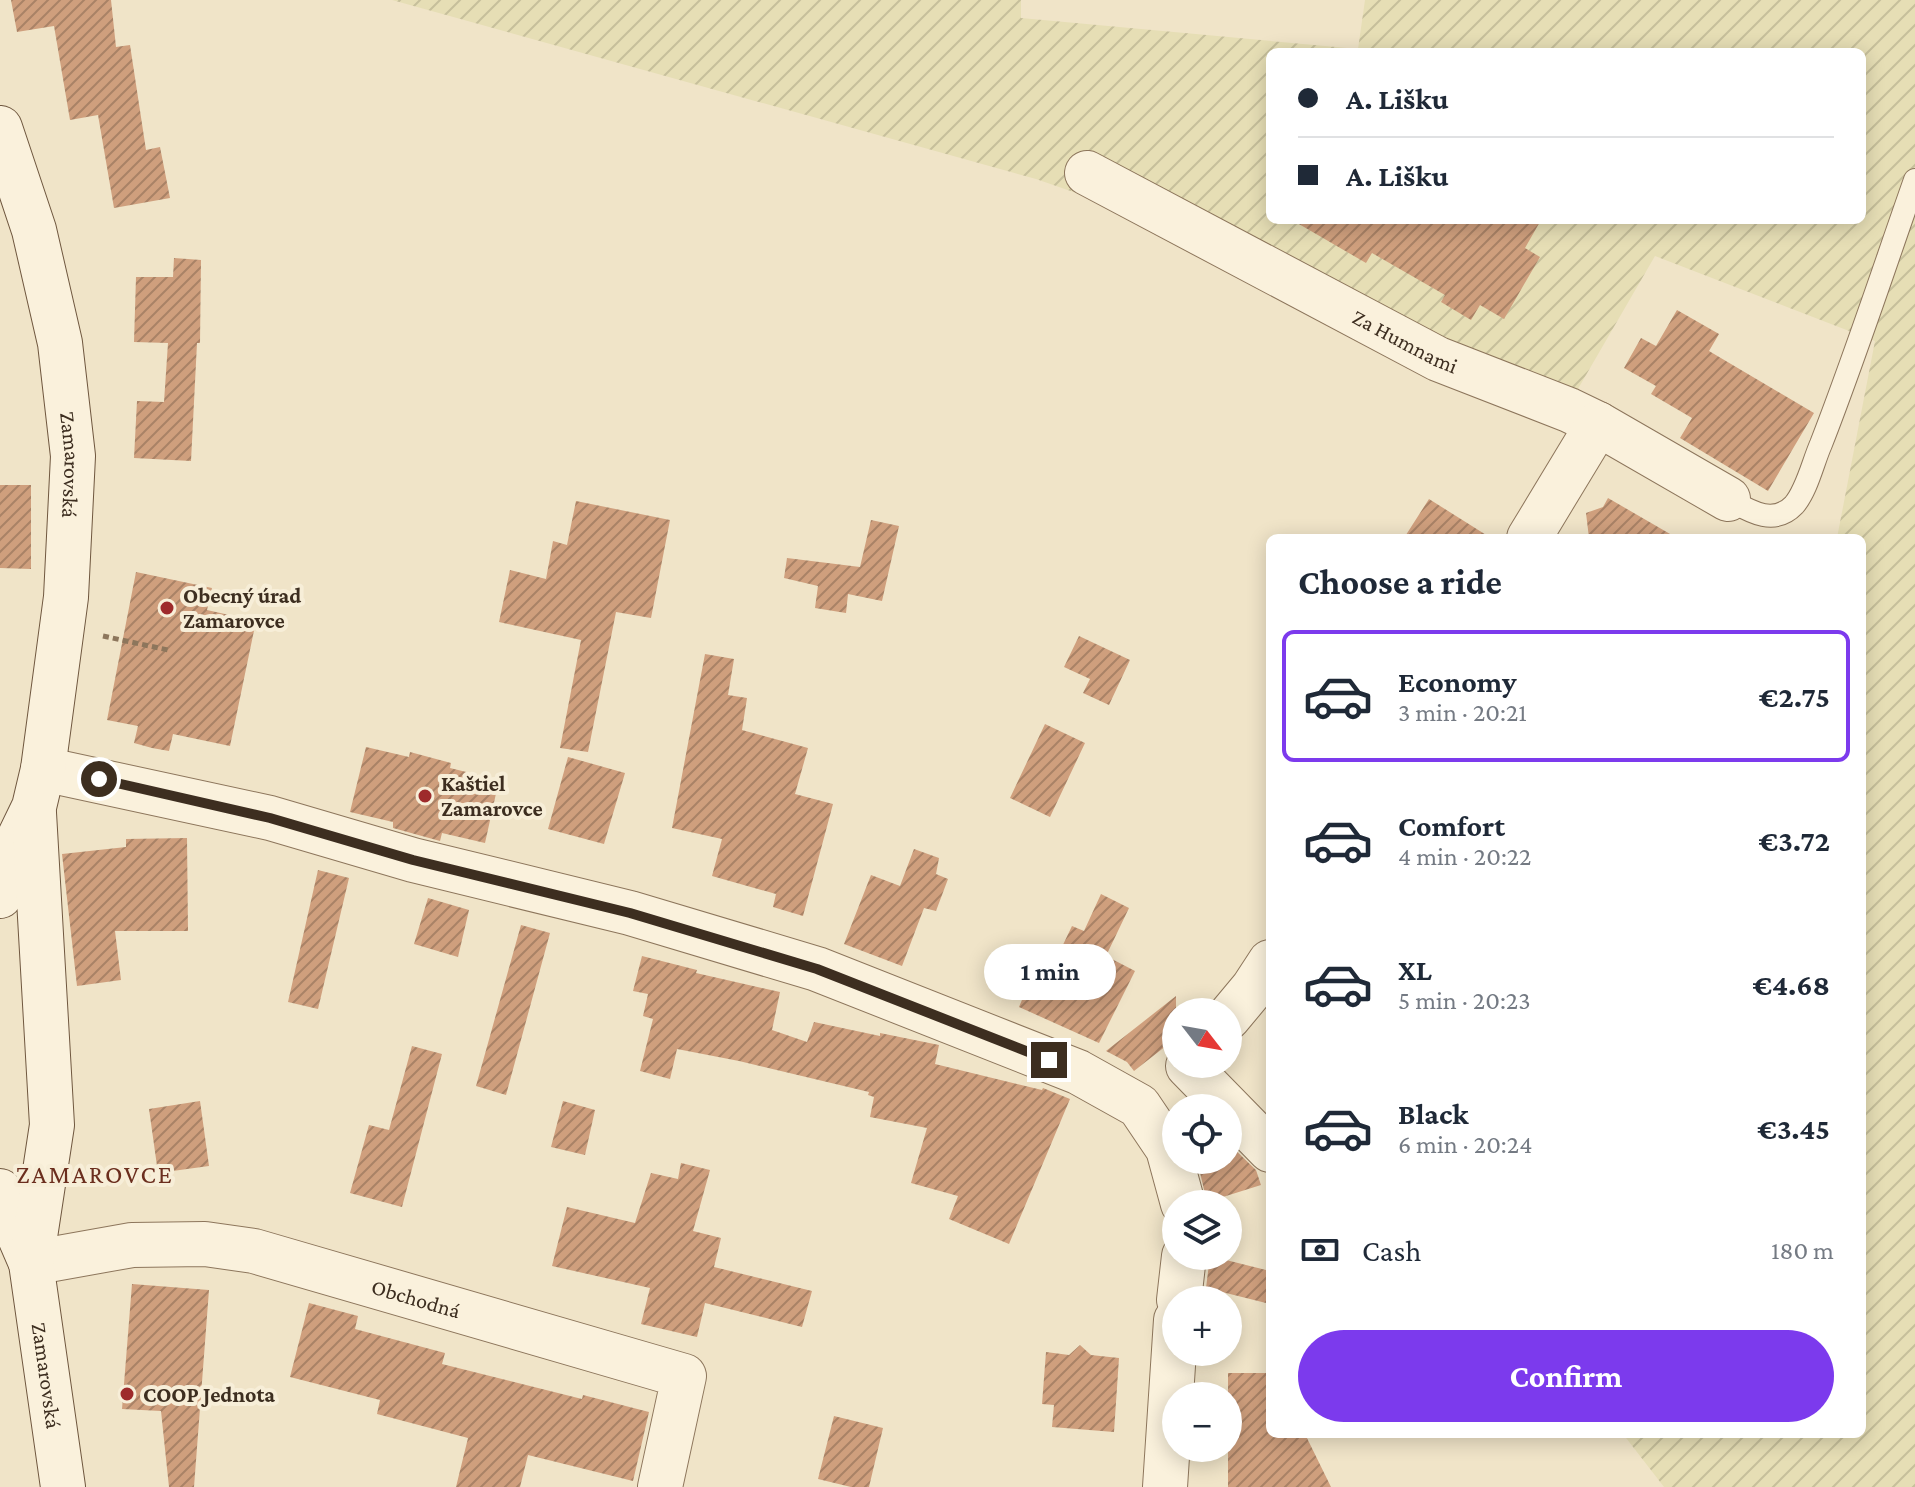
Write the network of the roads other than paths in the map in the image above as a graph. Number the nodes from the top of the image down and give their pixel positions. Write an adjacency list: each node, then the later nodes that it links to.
1 (0, 128): 7 (street, Zamarovská)
2 (1087, 173): 4 (street, Za Humnami)
3 (1915, 180): 5 (lane)
4 (1598, 424): 5 (street, Za Humnami); 6 (street)
5 (1728, 499)
6 (1531, 534)
7 (39, 788): 8 (street, Zamarovská); 13 (street); 17 (street, Zamarovská)
8 (0, 896)
9 (1266, 968): 10 (street)
10 (1242, 1001)
11 (1173, 1078): 13 (street)
12 (1201, 1078): 14 (street)
13 (1139, 1106): 15 (street)
14 (1266, 1146)
15 (1179, 1190)
16 (0, 1191): 17 (street, Zamarovská)
17 (31, 1263): 20 (street, Zamarovská); 21 (street, Obchodná)
18 (1173, 1366): 19 (street)
19 (1167, 1485)
20 (63, 1487)
21 (660, 1487)

